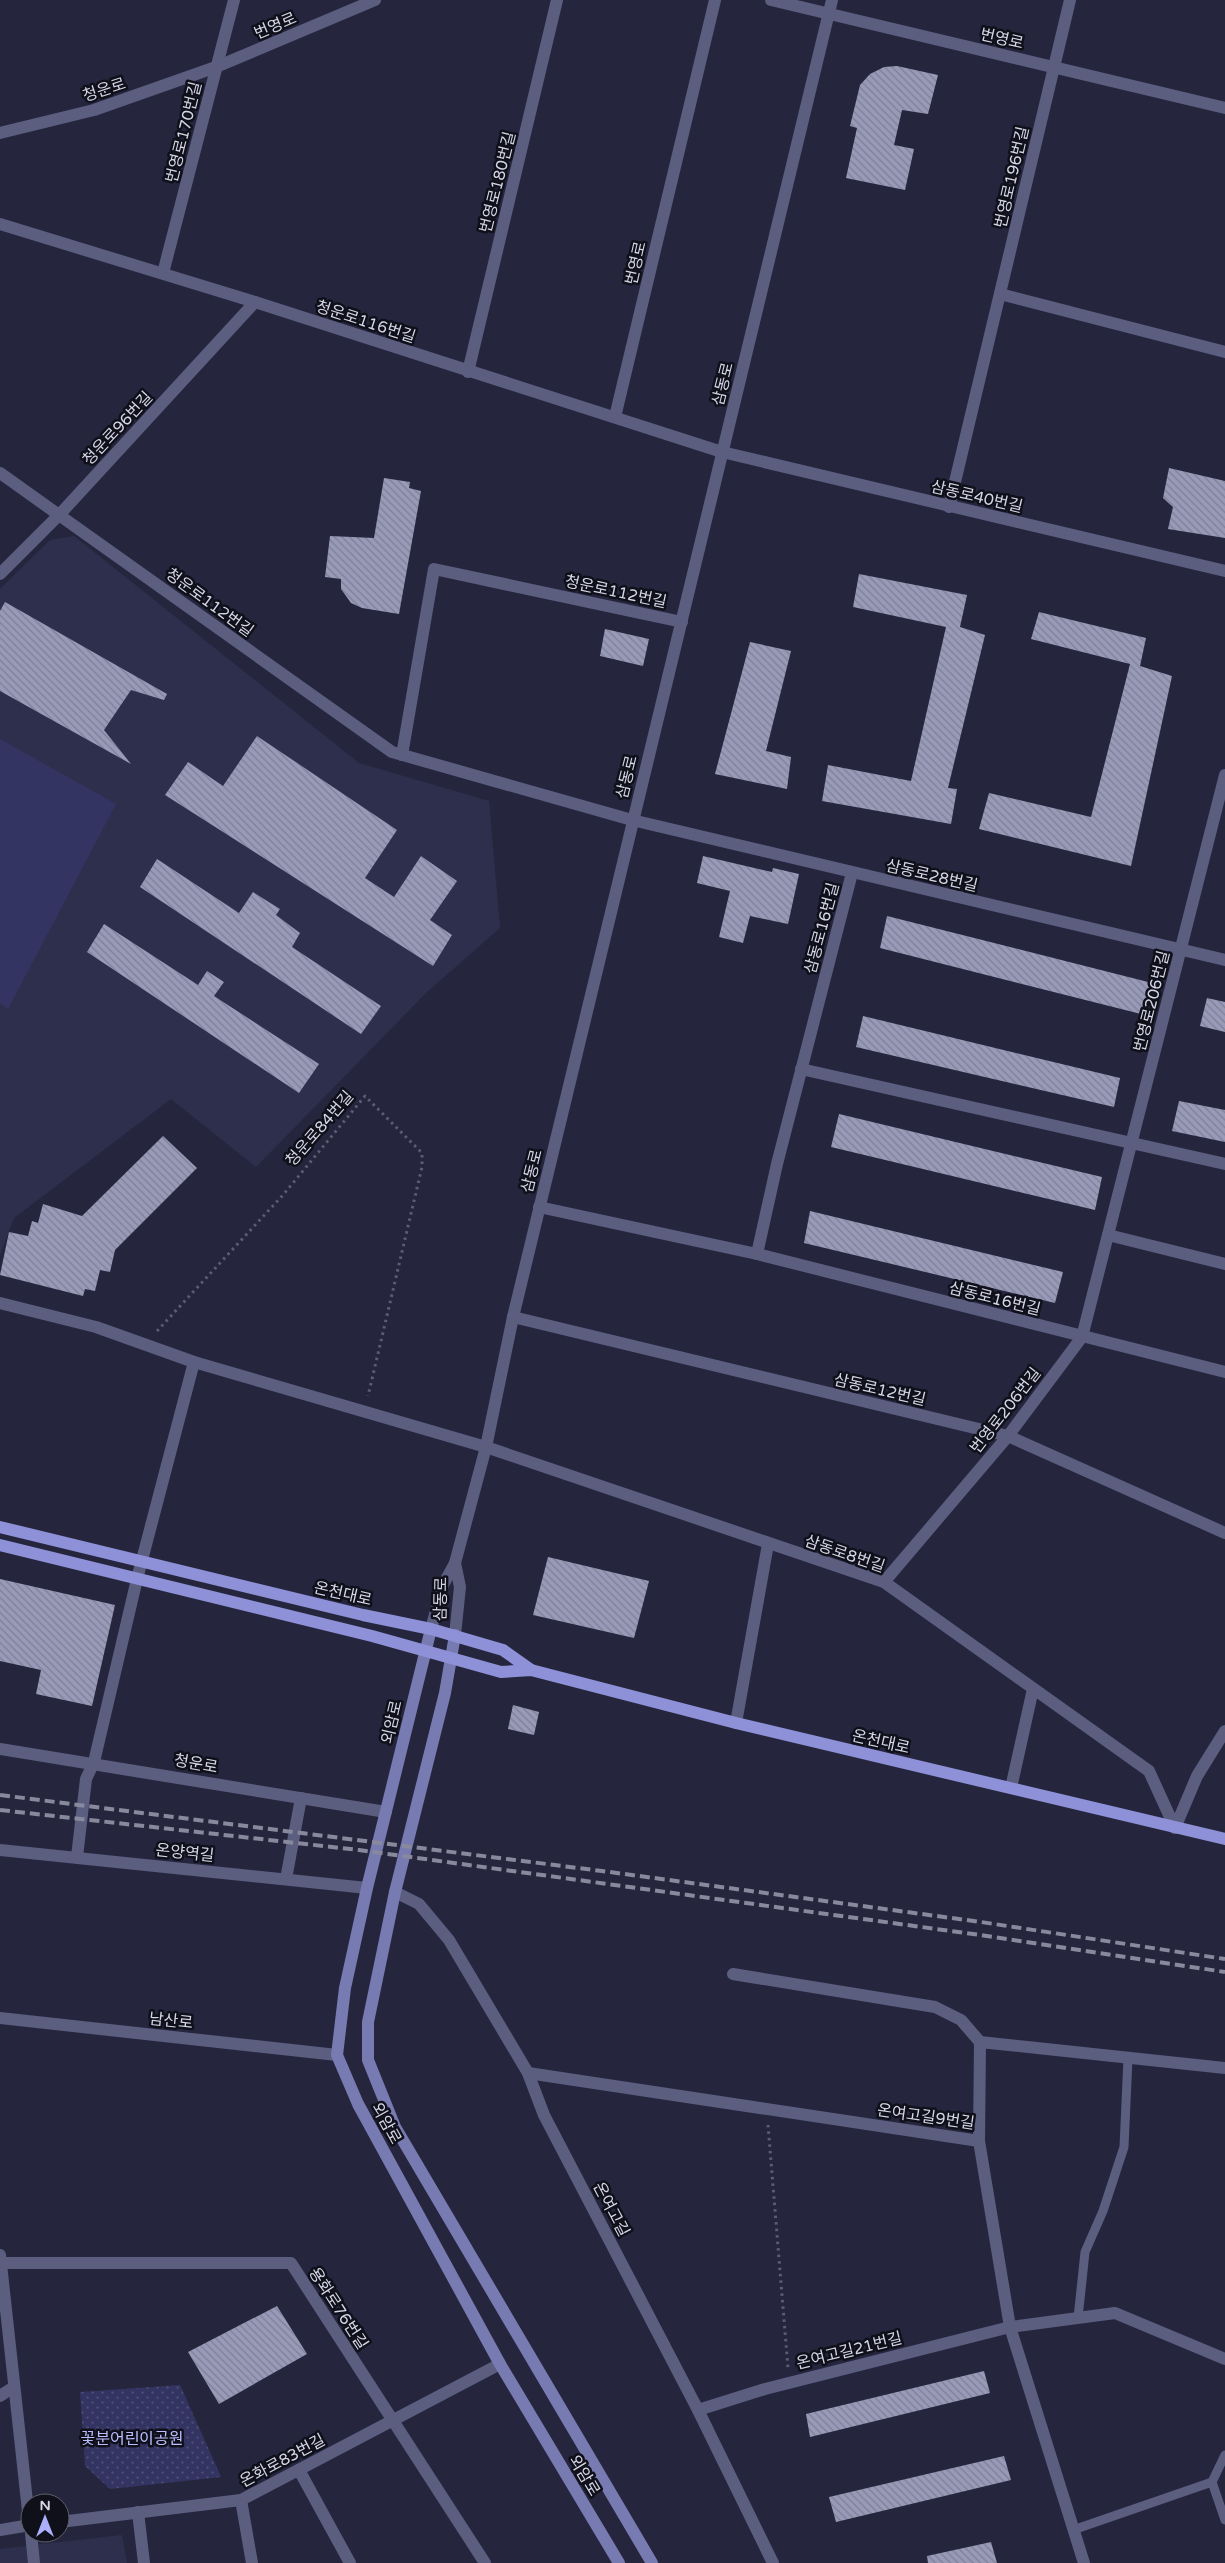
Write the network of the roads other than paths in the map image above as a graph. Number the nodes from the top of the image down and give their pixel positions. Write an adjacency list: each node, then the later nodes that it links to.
1 (234, 0): 10 (street, 번영로170번길)
2 (375, 0): 10 (street, 번영로)
3 (558, 0): 18 (street, 번영로180번길)
4 (715, 0): 19 (street, 번영로)
5 (771, 0): 8 (street, 번영로)
6 (832, 0): 8 (street, 삼동로)
7 (1070, 0): 9 (street, 번영로196번길)
8 (829, 14): 9 (street, 번영로); 20 (street, 삼동로)
9 (1053, 67): 11 (street, 번영로); 15 (street, 번영로196번길)
10 (216, 68): 12 (street, 청운로); 14 (street, 번영로170번길)
11 (1225, 108)
12 (0, 133)
13 (0, 224): 14 (street, 청운로116번길)
14 (164, 273): 16 (street, 청운로116번길)
15 (1000, 294): 17 (street); 22 (street, 번영로196번길)
16 (255, 302): 18 (street, 청운로116번길); 23 (street, 청운로96번길)
17 (1225, 352)
18 (468, 372): 19 (street, 청운로116번길)
19 (615, 417): 20 (street, 청운로116번길)
20 (722, 452): 22 (street, 삼동로40번길); 26 (street, 삼동로)
21 (0, 473): 23 (street, 청운로112번길)
22 (949, 507): 24 (street, 삼동로40번길)
23 (60, 514): 25 (street, 청운로96번길); 27 (street, 청운로112번길)
24 (1225, 571)
25 (0, 574)
26 (682, 622): 27 (street, 청운로112번길); 29 (street, 삼동로)
27 (402, 755): 29 (street, 청운로112번길)
28 (1225, 775): 31 (street, 번영로206번길)
29 (632, 820): 30 (street, 삼동로28번길); 36 (street, 삼동로)
30 (852, 873): 31 (street, 삼동로28번길); 33 (street, 삼동로16번길)
31 (1180, 950): 32 (street, 삼동로28번길); 34 (street, 번영로206번길)
32 (1225, 960)
33 (801, 1069): 34 (street); 38 (street, 삼동로16번길)
34 (1131, 1143): 35 (street); 37 (street, 번영로206번길)
35 (1225, 1164)
36 (539, 1206): 38 (street, 삼동로16번길); 41 (street, 삼동로)
37 (1108, 1235): 39 (street); 42 (street, 번영로206번길)
38 (757, 1254): 42 (street, 삼동로16번길)
39 (1225, 1264)
40 (0, 1303): 43 (street)
41 (513, 1317): 45 (street, 삼동로12번길); 46 (street, 삼동로)
42 (1082, 1337): 44 (street, 삼동로16번길); 45 (street, 번영로206번길)
43 (194, 1362): 46 (street); 51 (street)
44 (1225, 1372)
45 (1008, 1436): 48 (street, 삼동로12번길); 54 (street, 번영로206번길)
46 (486, 1447): 49 (street, 삼동로8번길); 52 (street, 삼동로)
47 (0, 1528): 51 (main road, 온천대로)
48 (1225, 1533)
49 (768, 1544): 54 (street, 삼동로8번길); 61 (street)
50 (0, 1545): 53 (main road, 온천대로)
51 (142, 1561): 53 (street); 55 (main road, 온천대로)
52 (455, 1563): 55 (street, 삼동로); 56 (street, 삼동로)
53 (137, 1579): 57 (main road, 온천대로); 64 (street)
54 (884, 1582): 60 (street, 삼동로8번길)
55 (431, 1629): 56 (main road, 온천대로); 57 (main road, 외암로)
56 (455, 1636): 58 (main road, 외암로); 59 (main road, 온천대로)
57 (426, 1650): 58 (main road, 온천대로); 67 (main road, 외암로)
58 (451, 1658): 59 (main road, 온천대로); 74 (main road, 외암로)
59 (531, 1670): 61 (main road, 온천대로)
60 (1033, 1689): 65 (street); 68 (street, 삼동로8번길)
61 (736, 1723): 65 (main road, 온천대로)
62 (1225, 1731): 68 (street)
63 (0, 1749): 64 (street, 청운로)
64 (94, 1762): 66 (street, 청운로); 71 (street)
65 (1011, 1788): 68 (main road, 온천대로)
66 (301, 1798): 67 (street, 청운로); 72 (street)
67 (386, 1812): 73 (main road, 외암로)
68 (1175, 1828): 69 (main road, 온천대로)
69 (1225, 1839)
70 (0, 1850): 71 (street, 온양역길)
71 (77, 1857): 72 (street, 온양역길)
72 (286, 1879): 73 (street, 온양역길)
73 (367, 1888): 78 (main road, 외암로)
74 (395, 1892): 81 (street, 온여고길); 110 (main road, 외암로)
75 (732, 1974): 77 (street)
76 (0, 2018): 78 (street, 남산로)
77 (980, 2042): 79 (street); 82 (street, 온여고길9번길)
78 (338, 2055): 87 (main road, 외암로)
79 (1128, 2058): 80 (street); 84 (lane)
80 (1225, 2068)
81 (528, 2073): 82 (street, 온여고길9번길); 90 (street, 온여고길)
82 (979, 2142): 85 (street)
83 (0, 2259): 88 (street); 91 (street, 용화로76번길)
84 (1078, 2318): 85 (street, 온여고길21번길); 86 (street, 온여고길21번길)
85 (1010, 2327): 90 (street, 온여고길21번길); 102 (street)
86 (1225, 2359)
87 (500, 2364): 91 (street, 온화로83번길); 109 (main road, 외암로)
88 (14, 2387): 89 (street); 95 (street)
89 (0, 2396)
90 (698, 2410): 111 (street, 온여고길)
91 (392, 2420): 93 (street, 온화로83번길); 108 (street, 용화로76번길)
92 (1225, 2455): 94 (lane)
93 (299, 2470): 96 (street, 온화로83번길); 107 (street)
94 (1212, 2482): 98 (lane); 102 (lane)
95 (26, 2493)
96 (241, 2500): 97 (street, 온화로83번길); 106 (street)
97 (138, 2512): 99 (street, 온화로83번길); 105 (street)
98 (1225, 2520)
99 (70, 2521)
100 (20, 2527): 101 (street)
101 (0, 2530)
102 (1073, 2530): 112 (street)
103 (31, 2543): 104 (street)
104 (34, 2563)
105 (144, 2563)
106 (252, 2563)
107 (350, 2563)
108 (485, 2563)
109 (619, 2563)
110 (652, 2563)
111 (773, 2563)
112 (1084, 2563)

